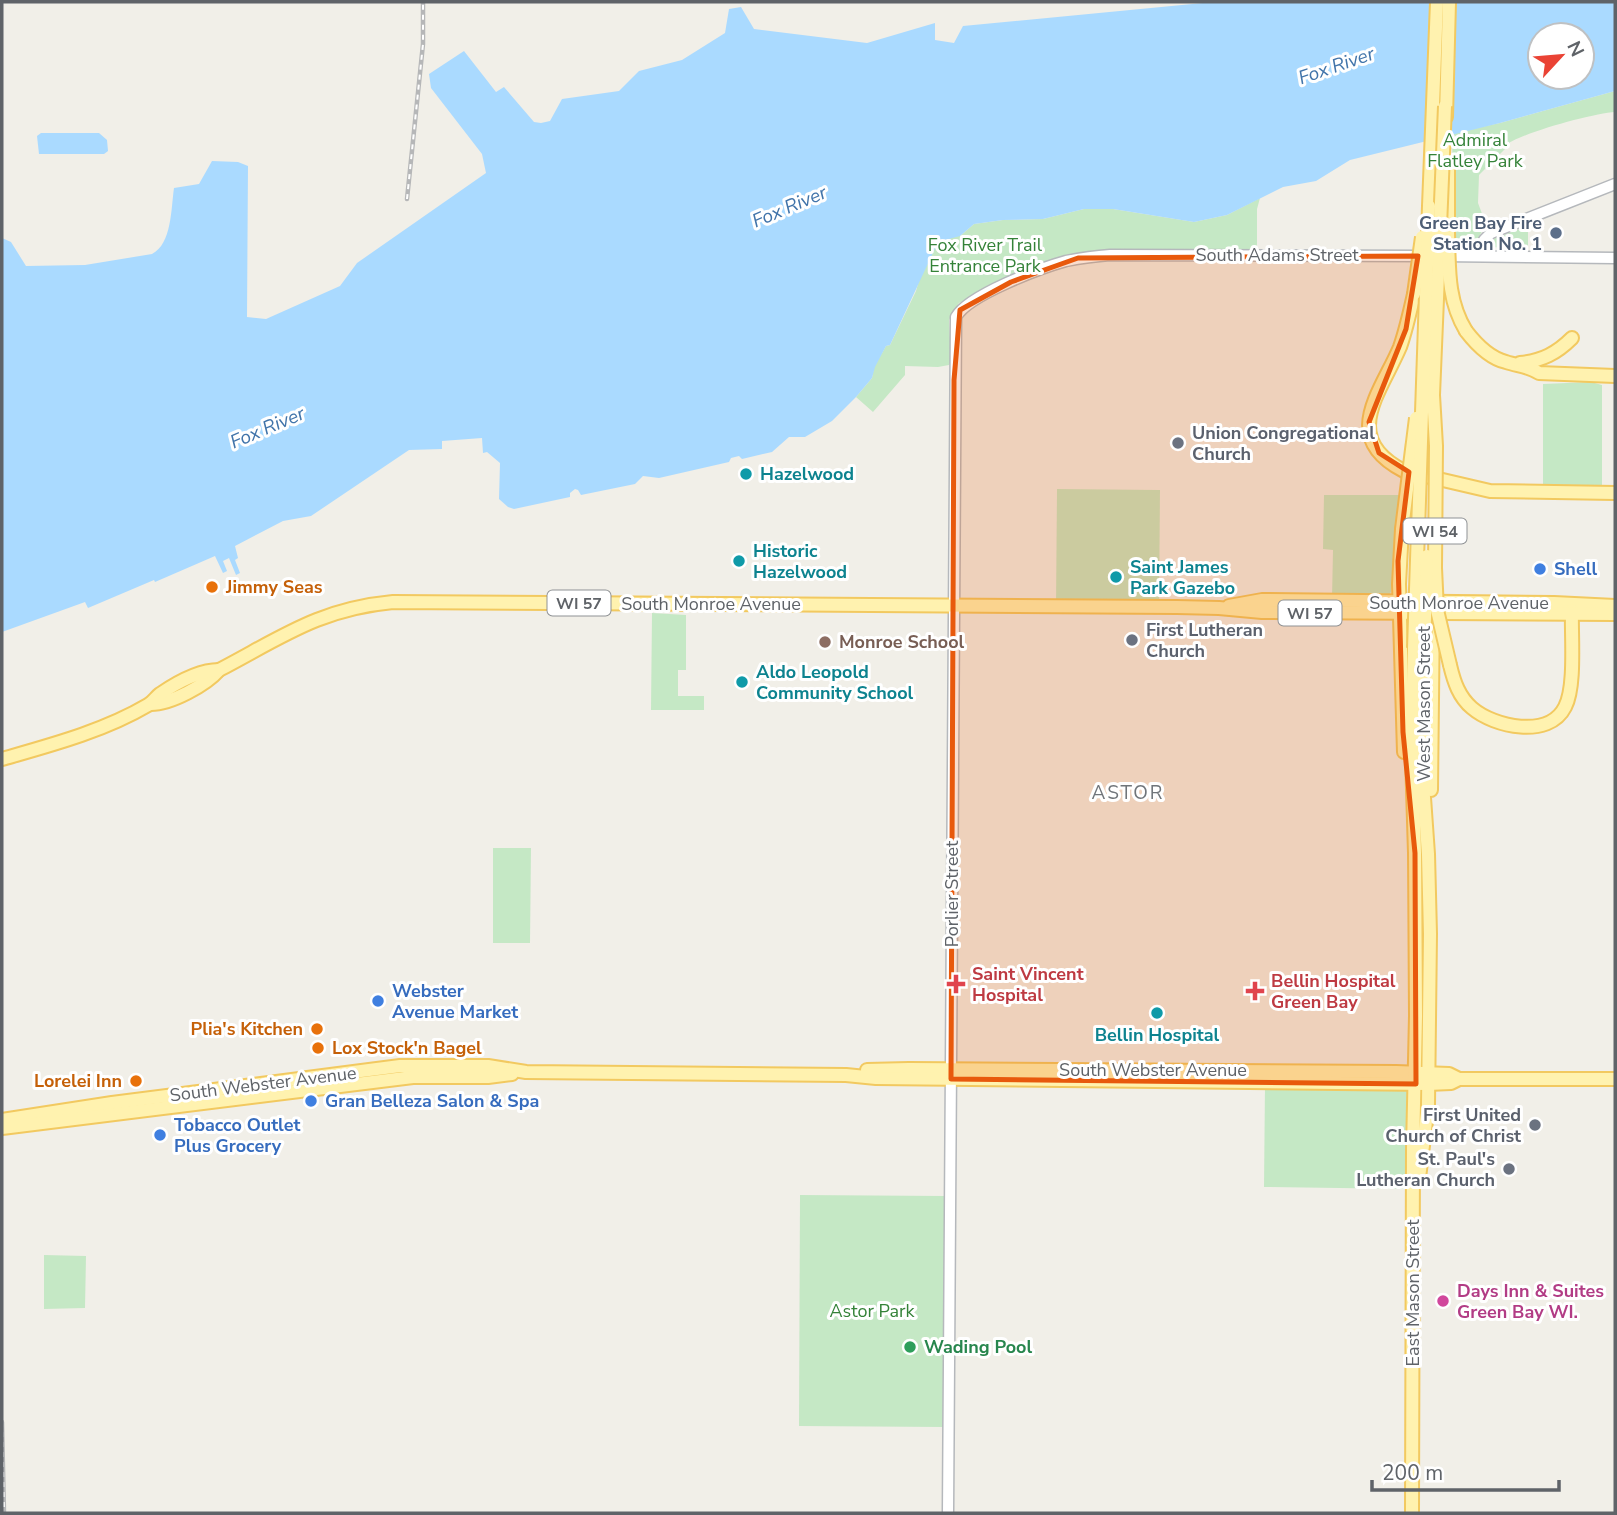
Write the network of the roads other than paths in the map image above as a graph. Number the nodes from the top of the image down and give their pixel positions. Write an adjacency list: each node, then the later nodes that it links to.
1 (1437, 2): 5 (main road, West Mason Street / WI 54)
2 (1449, 2): 3 (main road, West Mason Street / WI 54)
3 (1446, 106): 10 (main road, bridge); 12 (main road, West Mason Street / WI 54, bridge)
4 (1615, 184): 6 (street)
5 (1429, 206): 12 (main road, West Mason Street / WI 54, bridge); 13 (main road, bridge)
6 (1483, 256): 7 (street, South Adams Street); 8 (street, South Adams Street)
7 (1615, 258)
8 (956, 317): 14 (street, Porlier Street)
9 (1572, 338): 10 (main road)
10 (1506, 362): 11 (main road)
11 (1615, 376)
12 (1428, 392): 16 (main road, WI 54, bridge); 18 (main road, WI 54, bridge); 23 (main road, West Mason Street, bridge)
13 (1615, 493)
14 (953, 606): 16 (main road, South Monroe Avenue / WI 57); 22 (main road, South Monroe Avenue / WI 57); 24 (street, Porlier Street)
15 (1615, 606): 18 (main road, South Monroe Avenue)
16 (1400, 608): 17 (main road, South Monroe Avenue); 23 (main road)
17 (1433, 608): 18 (main road, South Monroe Avenue); 19 (main road, South Monroe Avenue); 21 (main road)
18 (1572, 609): 19 (main road, South Monroe Avenue); 20 (main road, South Monroe Avenue)
19 (1460, 614): 21 (main road)
20 (1615, 614)
21 (1433, 683): 23 (main road)
22 (2, 759)
23 (1420, 836): 25 (main road, West Mason Street)
24 (951, 1074): 25 (main road, South Webster Avenue); 27 (main road, South Webster Avenue); 28 (street, Porlier Street)
25 (1422, 1078): 26 (main road, South Webster Avenue); 29 (main road, East Mason Street)
26 (1615, 1079)
27 (8, 1123)
28 (948, 1513)
29 (1412, 1513)

